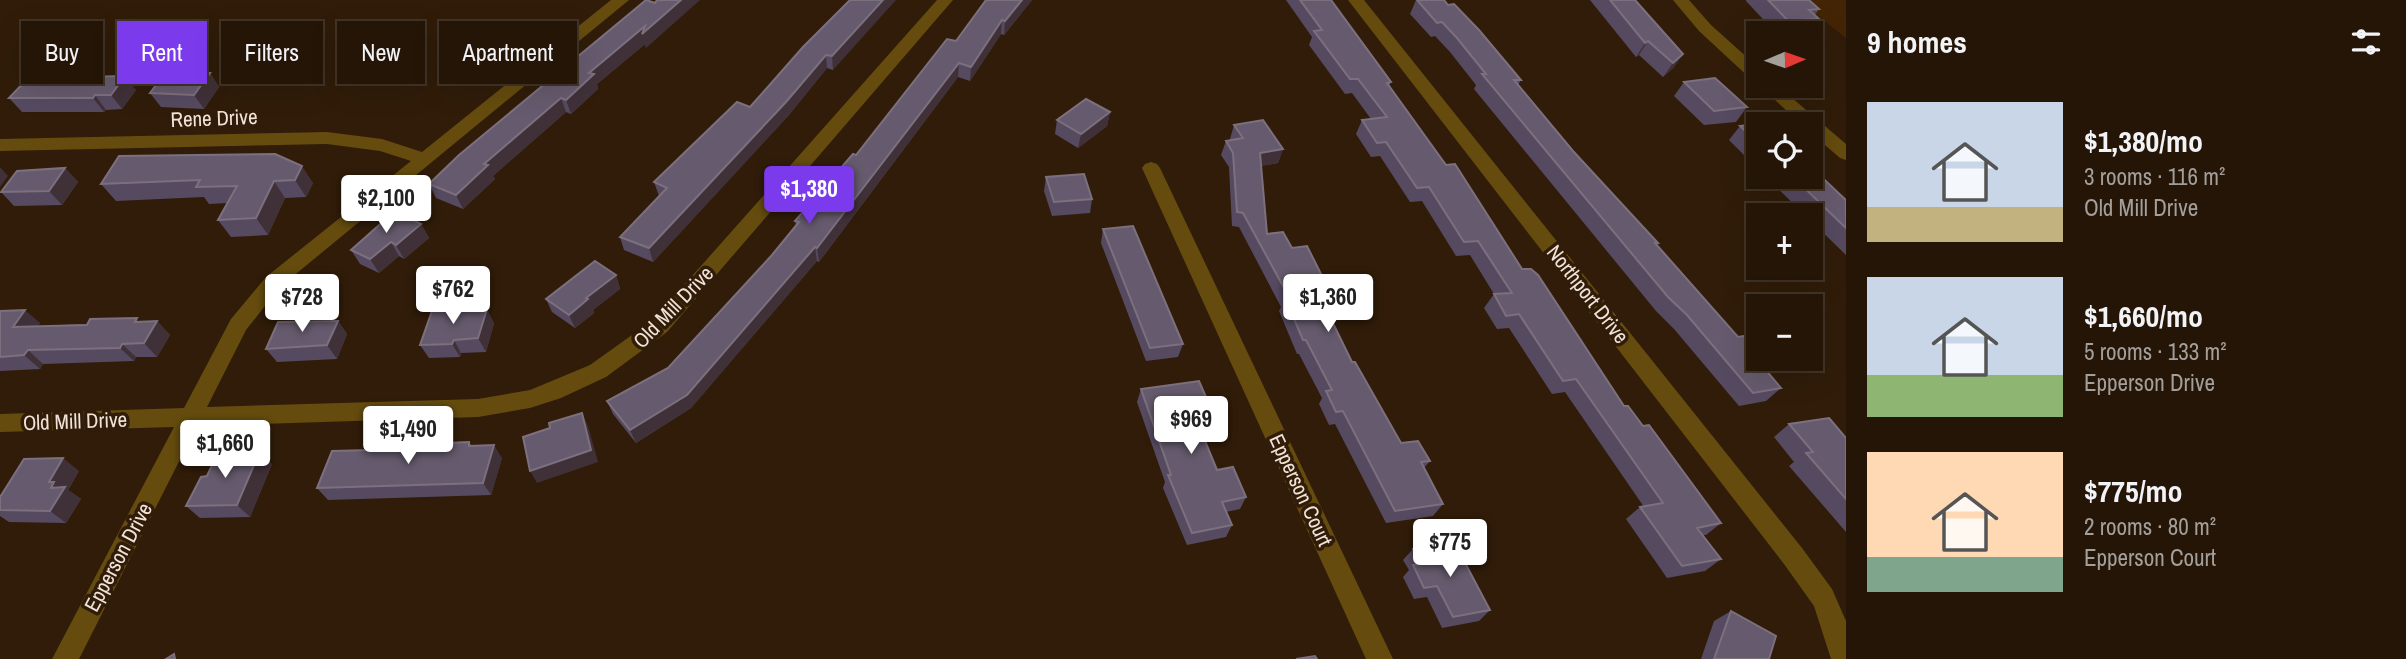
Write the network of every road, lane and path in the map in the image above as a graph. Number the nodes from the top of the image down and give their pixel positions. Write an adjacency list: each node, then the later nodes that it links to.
1 (621, 0): 9 (street, Epperson Drive)
2 (946, 0): 11 (street, Old Mill Drive)
3 (1356, 0): 15 (street, Northport Drive)
4 (1681, 0): 5 (street)
5 (1746, 65)
6 (1782, 98): 8 (street)
7 (0, 145): 9 (street, Rene Drive)
8 (1846, 154)
9 (426, 159): 11 (street, Epperson Drive)
10 (1151, 168): 14 (street, Epperson Court)
11 (191, 418): 12 (street, Old Mill Drive); 13 (street, Epperson Drive)
12 (0, 423)
13 (65, 659)
14 (1380, 659)
15 (1844, 659)

